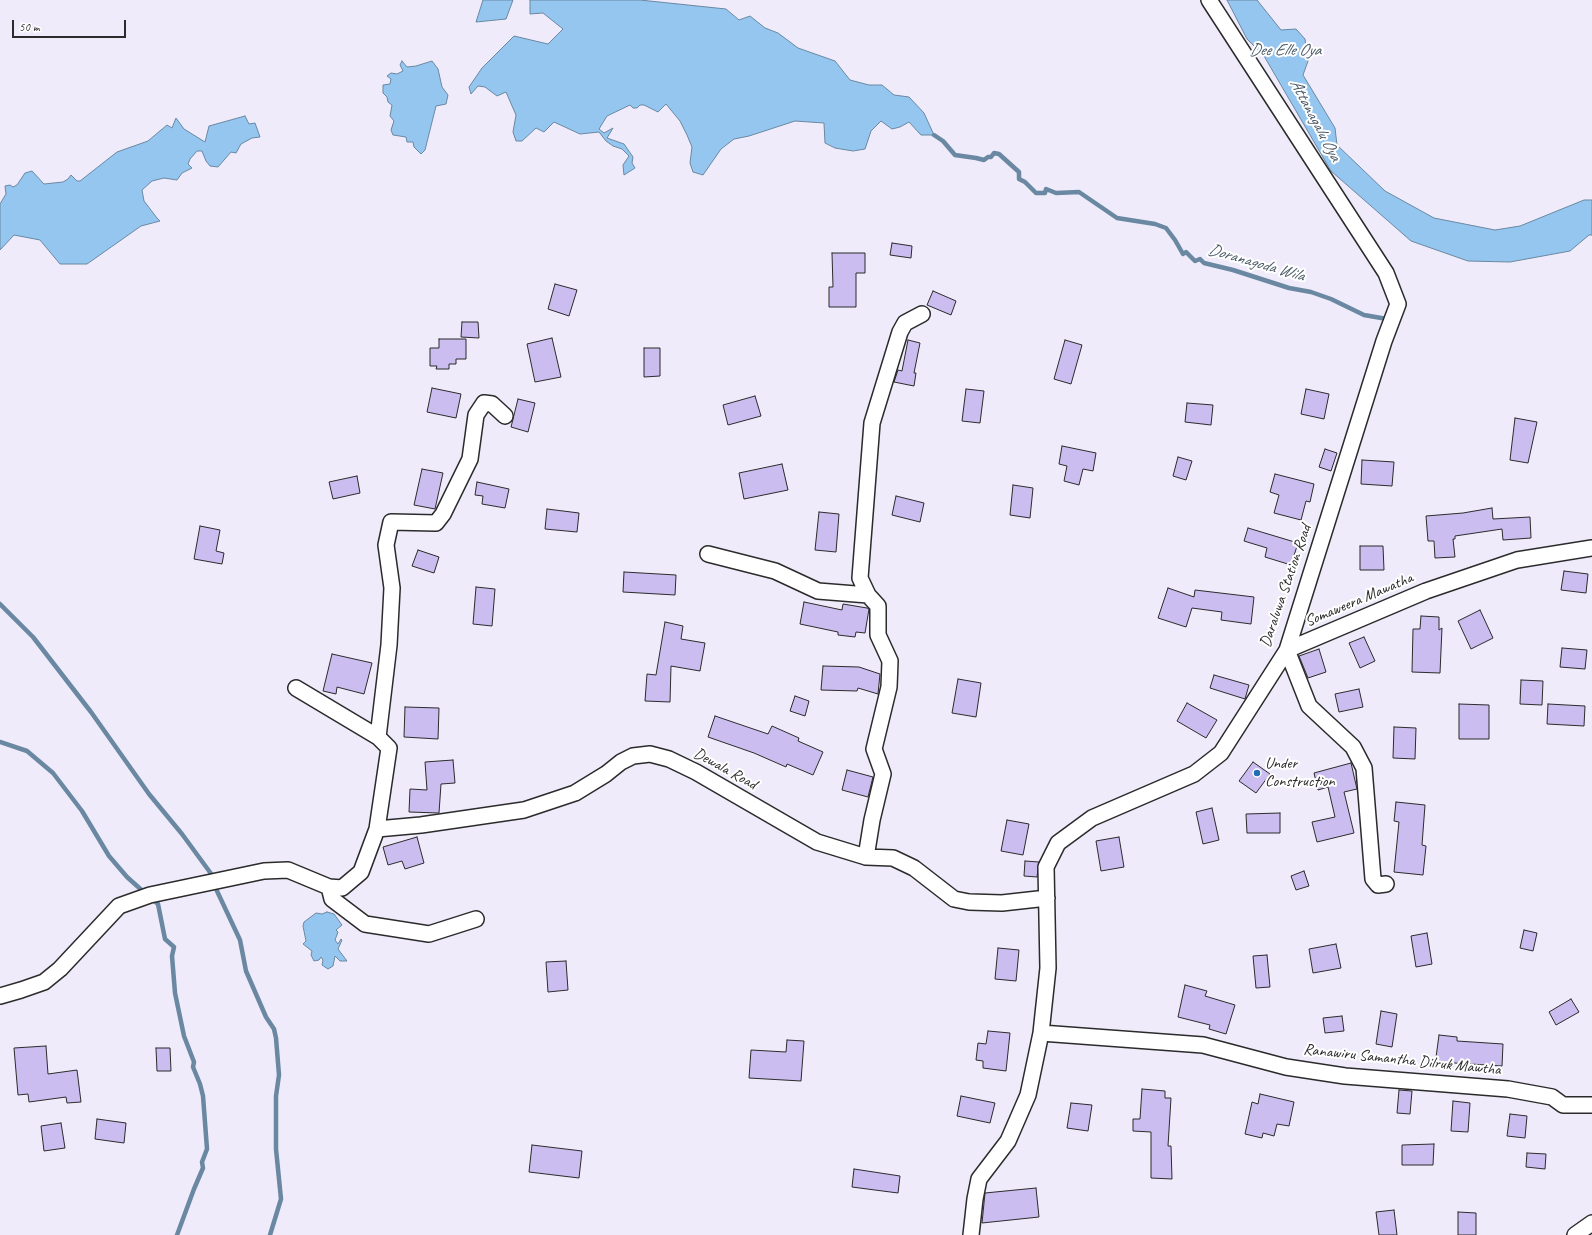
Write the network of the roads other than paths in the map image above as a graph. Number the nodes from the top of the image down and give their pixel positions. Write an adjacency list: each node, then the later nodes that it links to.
1 (1210, 0): 7 (street, Daraluwa Station Road)
2 (922, 314): 6 (street)
3 (505, 416): 9 (street)
4 (1592, 548): 7 (street, Somaweera Mawatha)
5 (708, 554): 6 (street)
6 (868, 594): 11 (street)
7 (1287, 650): 12 (street); 14 (street, Daraluwa Station Road)
8 (296, 688): 9 (street)
9 (378, 737): 10 (street)
10 (377, 829): 11 (street, Dewala Road); 13 (street)
11 (866, 857): 14 (street, Dewala Road)
12 (1386, 884)
13 (329, 887): 15 (street); 16 (street)
14 (1046, 898): 17 (street, Daraluwa Station Road)
15 (476, 919)
16 (0, 996)
17 (1041, 1033): 18 (street, Ranawiru Samantha Dilruk Mawtha); 20 (street, Daraluwa Station Road)
18 (1592, 1105)
19 (1592, 1223): 21 (street)
20 (971, 1235)
21 (1575, 1235)

